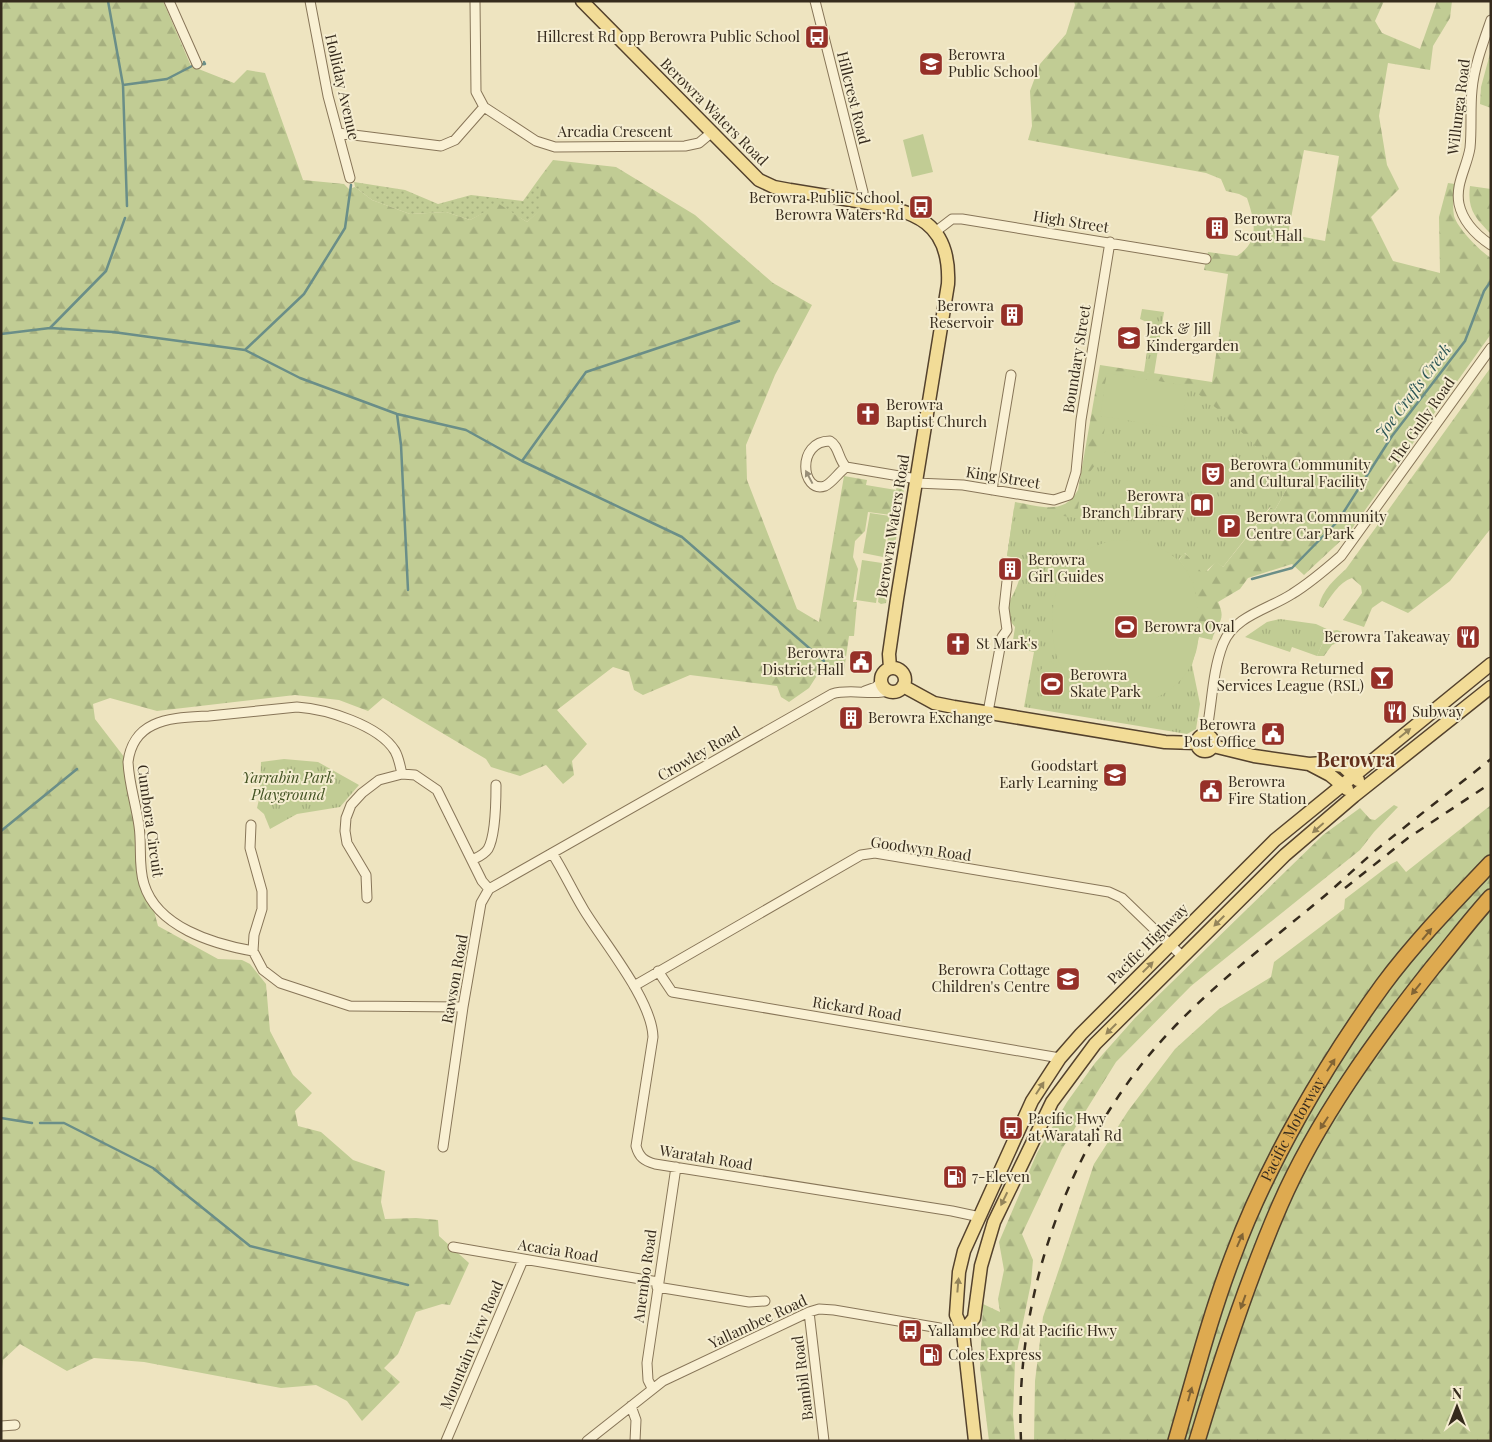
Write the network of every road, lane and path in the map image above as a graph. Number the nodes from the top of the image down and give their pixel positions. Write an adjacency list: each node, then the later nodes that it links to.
1 (169, 1): 7 (street)
2 (310, 1): 9 (street, Holliday Avenue)
3 (475, 1): 8 (street)
4 (582, 1): 10 (main road, Berowra Waters Road)
5 (815, 1): 12 (street, Hillcrest Road)
6 (1491, 20): 15 (street, Willunga Road)
7 (197, 64)
8 (484, 107): 9 (street); 10 (street, Arcadia Crescent)
9 (338, 132): 11 (street, Holliday Avenue)
10 (711, 132): 12 (main road, Berowra Waters Road)
11 (350, 178)
12 (862, 202): 13 (main road, Berowra Waters Road)
13 (935, 232): 14 (street, High Street); 21 (main road, Berowra Waters Road)
14 (1110, 242): 16 (street, High Street); 20 (street, Boundary Street)
15 (1491, 245)
16 (1206, 258)
17 (1491, 348): 30 (street, The Gully Road)
18 (1011, 375): 22 (street)
19 (846, 467): 19 (street, one-way to 19); 21 (street, King Street)
20 (1074, 480): 22 (street, King Street)
21 (916, 481): 22 (street, King Street); 25 (main road, Berowra Waters Road)
22 (992, 490)
23 (1007, 581): 29 (street)
24 (1491, 664): 33 (main road, Pacific Highway, one-way to 24)
25 (890, 668): 26 (main road); 27 (main road)
26 (886, 686): 27 (main road); 38 (street, Crowley Road)
27 (903, 686): 29 (main road)
28 (1491, 687): 36 (main road)
29 (988, 712): 30 (main road)
30 (1210, 740): 31 (main road)
31 (1309, 764): 33 (main road); 34 (main road)
32 (402, 774): 39 (street); 43 (street); 45 (street, Cumbora Circuit)
33 (1354, 775): 34 (main road, Pacific Highway); 36 (main road)
34 (1342, 784): 36 (main road); 44 (main road, Pacific Highway)
35 (496, 785): 39 (street)
36 (1359, 792): 46 (main road, one-way to 46)
37 (250, 825): 45 (street)
38 (552, 854): 41 (street); 48 (street, Waratah Road)
39 (472, 860): 41 (street)
40 (1491, 863): 69 (highway, Pacific Motorway, one-way to 40)
41 (489, 889): 49 (street, Rawson Road)
42 (1491, 897): 70 (highway, Pacific Motorway, one-way to 70)
43 (367, 898)
44 (1170, 945): 46 (street, Goodwyn Road); 47 (street, Goodwyn Road); 50 (main road, Pacific Highway, one-way to 44)
45 (253, 951): 49 (street)
46 (1183, 957): 59 (main road, one-way to 59)
47 (658, 972): 48 (street, Goodwyn Road); 50 (street, Rickard Road)
48 (634, 986): 52 (street, Waratah Road)
49 (463, 1007): 51 (street, Rawson Road)
50 (1060, 1058): 53 (main road, Pacific Highway, one-way to 50)
51 (444, 1147)
52 (676, 1167): 53 (street, Waratah Road); 56 (street, Anembo Road)
53 (980, 1217): 59 (main road, Pacific Highway, one-way to 53)
54 (453, 1247): 55 (street, Acacia Road)
55 (523, 1260): 56 (street, Acacia Road); 64 (street, Mountain View Road)
56 (657, 1284): 57 (street, Acacia Road); 60 (street, Anembo Road)
57 (764, 1302)
58 (809, 1312): 59 (street, Yallambee Road); 60 (street, Yallambee Road); 67 (street, Bambil Road)
59 (963, 1332): 68 (main road, Pacific Highway)
60 (652, 1388): 61 (street, Yallambee Road)
61 (631, 1406): 65 (street, Yallambee Road); 66 (street)
62 (15, 1424): 63 (street)
63 (1, 1426)
64 (446, 1441)
65 (587, 1441)
66 (635, 1441)
67 (824, 1441)
68 (975, 1441)
69 (1176, 1441)
70 (1197, 1441)

